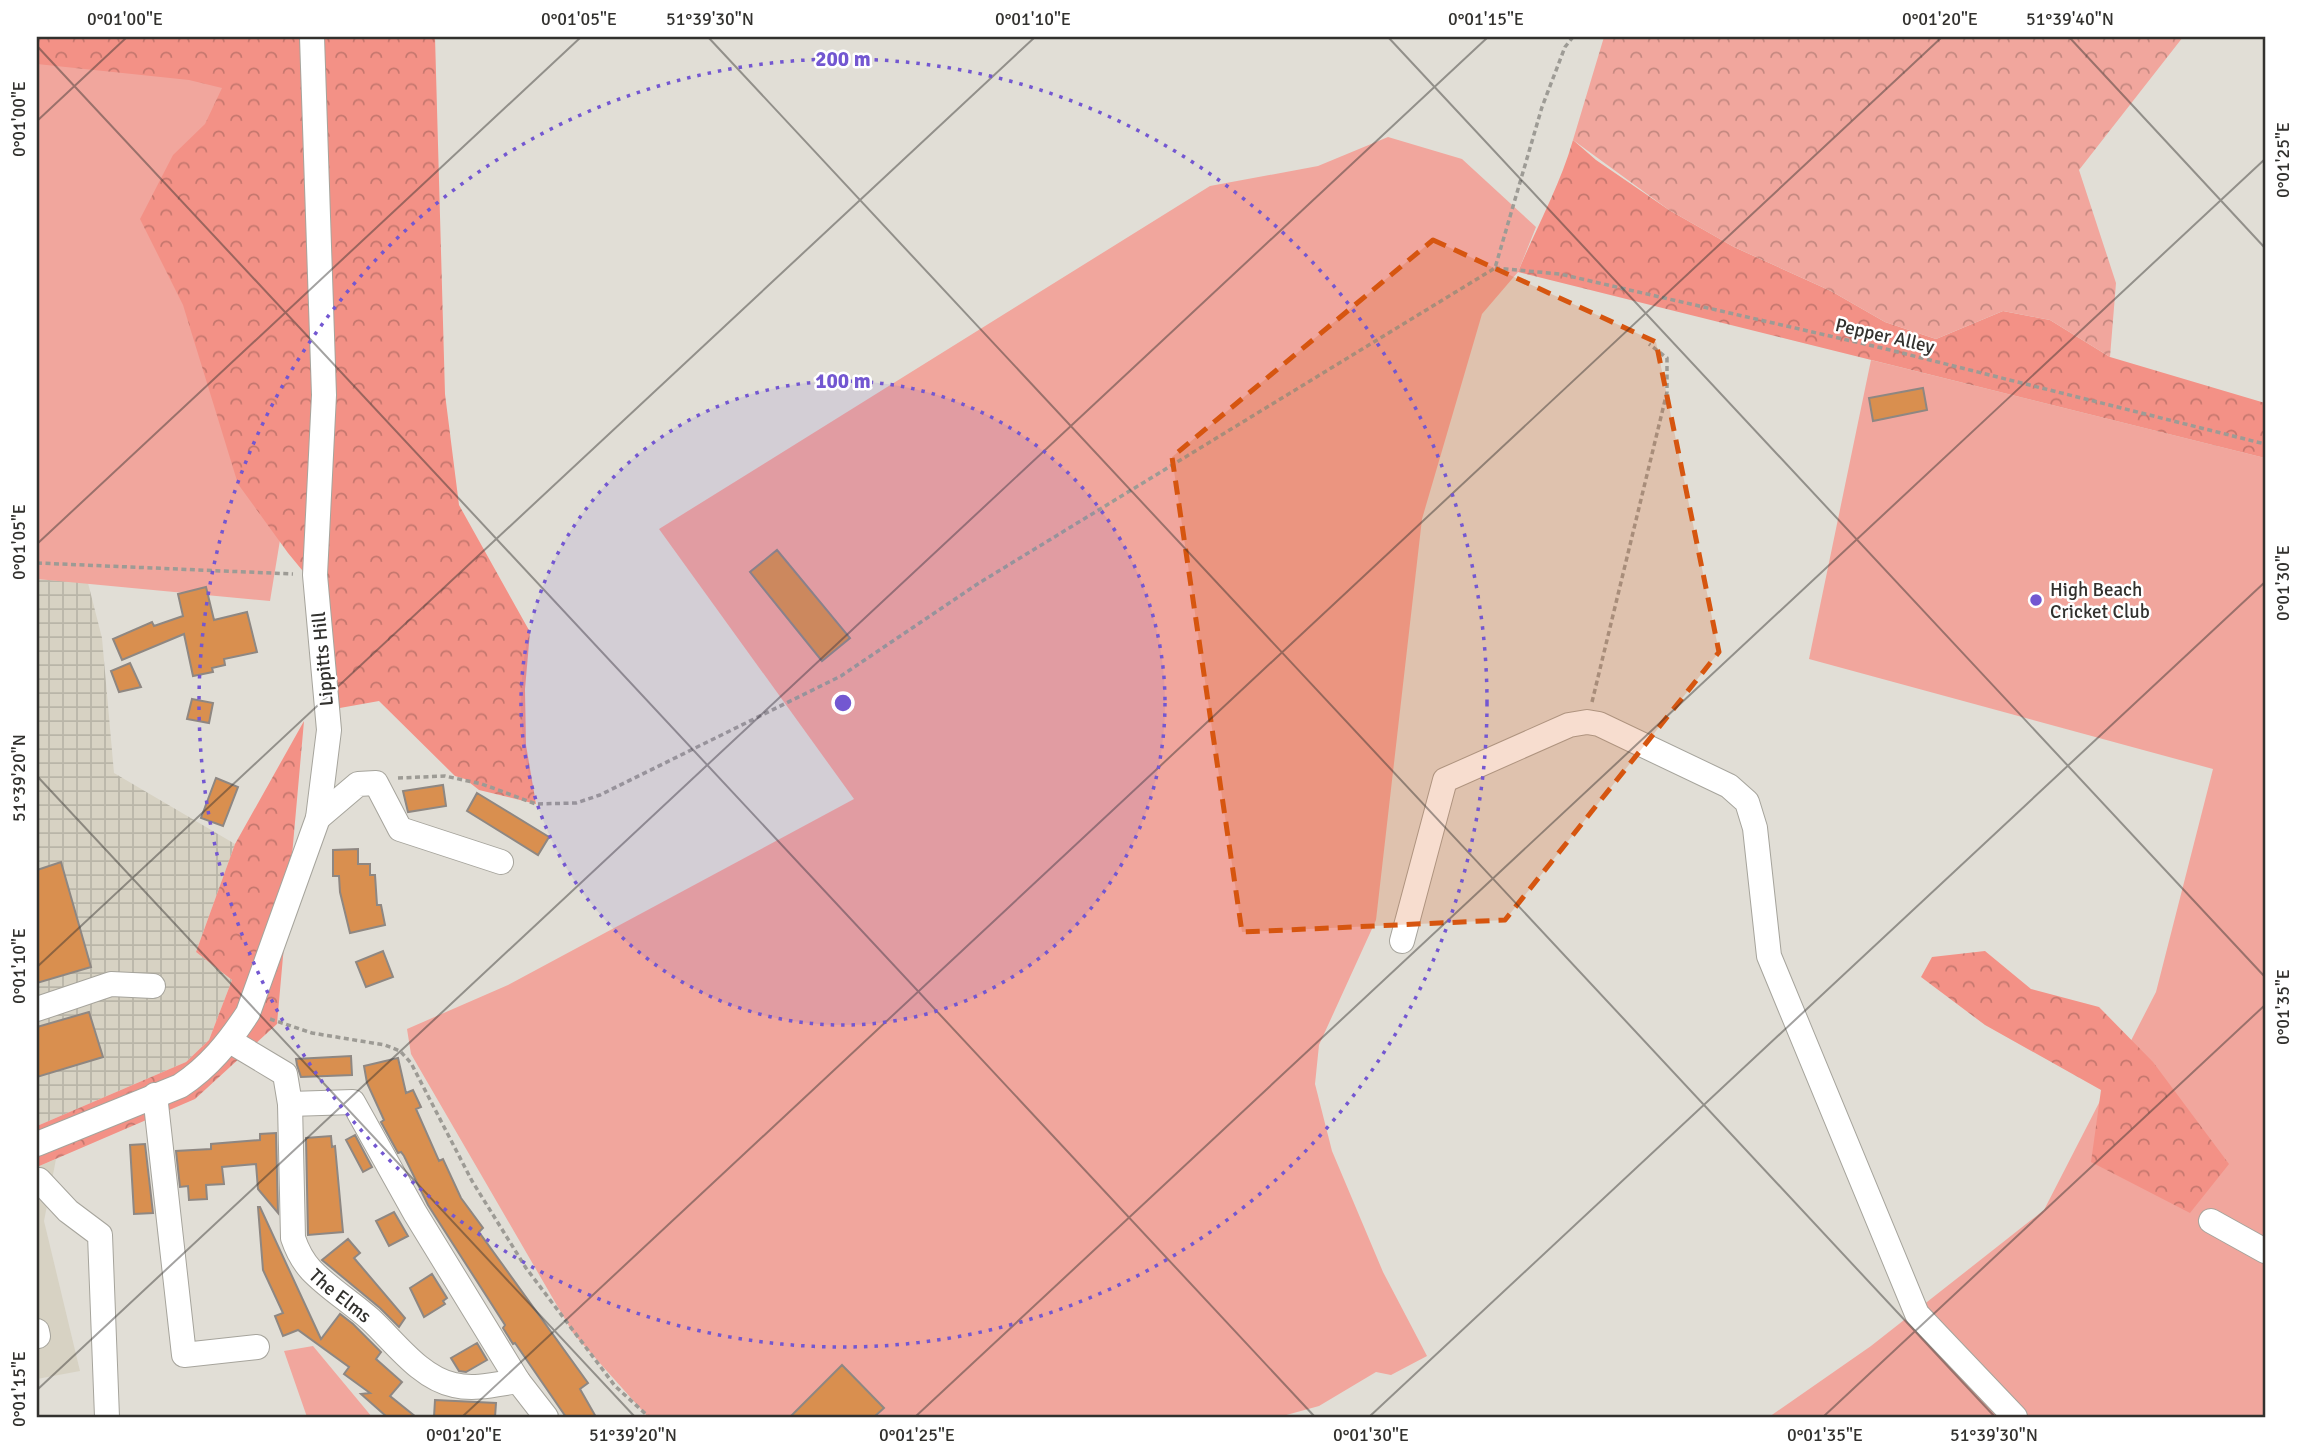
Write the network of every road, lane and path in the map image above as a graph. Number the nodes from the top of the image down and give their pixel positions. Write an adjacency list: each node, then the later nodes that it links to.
1 (312, 37): 7 (street, Lippitts Hill)
2 (1573, 37): 3 (path)
3 (1495, 268): 5 (path, Pepper Alley); 9 (path)
4 (1649, 344): 8 (path)
5 (2265, 444)
6 (37, 563): 7 (path)
7 (315, 575): 10 (street, Lippitts Hill)
8 (1587, 722): 12 (street); 28 (street)
9 (376, 783): 10 (street); 11 (street)
10 (318, 818): 15 (street, Lippitts Hill)
11 (501, 862)
12 (1402, 941)
13 (153, 986): 14 (street)
14 (37, 1009)
15 (248, 1013): 16 (street, Lippitts Hill); 27 (path)
16 (230, 1041): 17 (street, Lippitts Hill); 18 (street, The Elms)
17 (155, 1096): 19 (street, Lippitts Hill); 23 (street)
18 (290, 1104): 24 (street); 24 (street, The Elms)
19 (42, 1141): 20 (street)
20 (38, 1182): 25 (street)
21 (2211, 1221): 22 (street)
22 (2265, 1251)
23 (257, 1347)
24 (518, 1381): 26 (street)
25 (107, 1417)
26 (547, 1417)
27 (649, 1417)
28 (2015, 1417)

